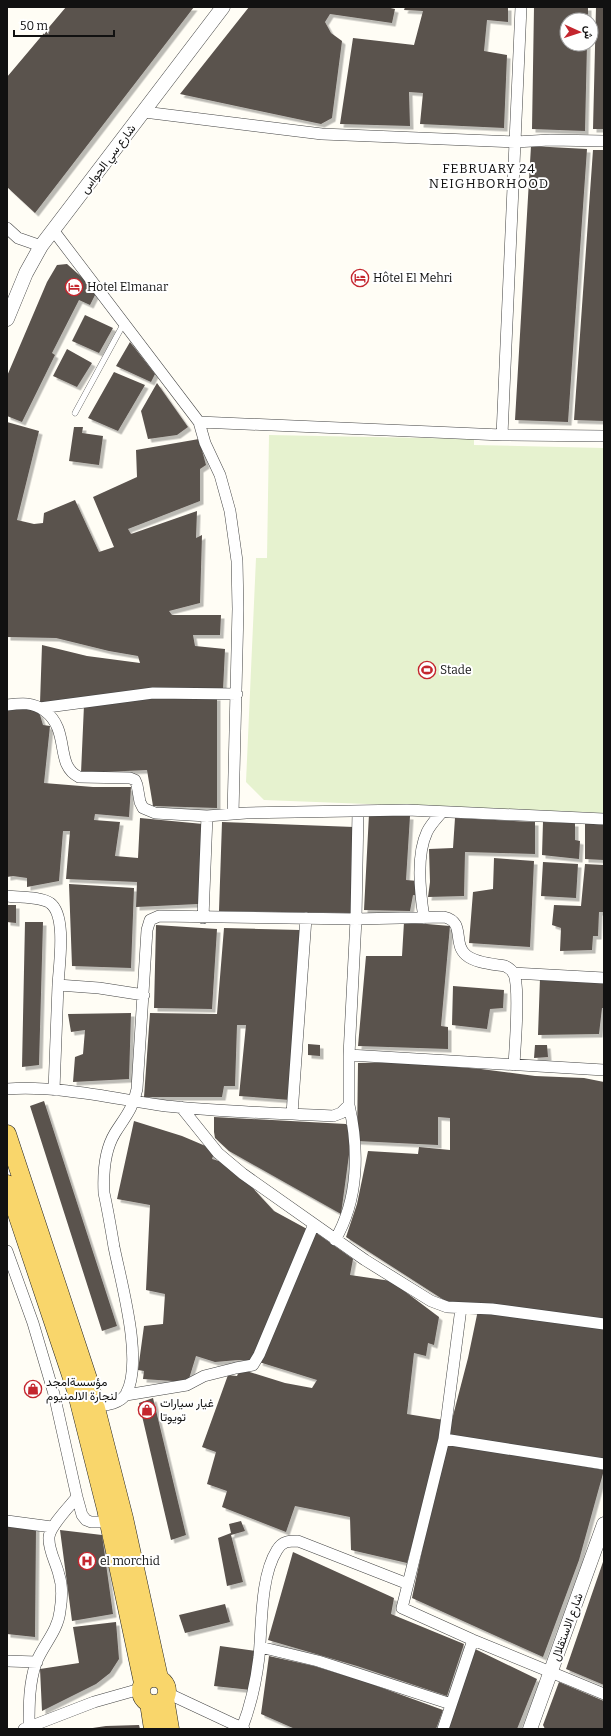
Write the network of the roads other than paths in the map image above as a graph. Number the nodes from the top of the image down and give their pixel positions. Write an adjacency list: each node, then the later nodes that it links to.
1 (223, 7): 3 (street, شارع سي الحواس)
2 (522, 7): 5 (street)
3 (144, 112): 5 (street); 7 (street, شارع سي الحواس)
4 (604, 140): 5 (street)
5 (515, 142): 13 (street)
6 (7, 228): 8 (street)
7 (53, 230): 8 (street, شارع سي الحواس); 10 (street)
8 (41, 246): 9 (street, شارع سي الحواس)
9 (7, 320)
10 (124, 323): 11 (lane); 12 (street)
11 (75, 413)
12 (199, 422): 13 (street); 15 (street)
13 (502, 435): 14 (street)
14 (604, 436)
15 (236, 694): 17 (street); 20 (street)
16 (7, 705): 17 (street)
17 (40, 708): 21 (street)
18 (358, 811): 19 (street); 20 (street); 27 (street)
19 (442, 812): 22 (street); 26 (street)
20 (233, 814): 21 (street)
21 (207, 816): 24 (street)
22 (604, 819)
23 (7, 896): 30 (street)
24 (203, 918): 25 (street); 31 (street)
25 (306, 918): 27 (street); 40 (street)
26 (424, 918): 27 (street); 28 (street)
27 (356, 919): 32 (street)
28 (513, 973): 29 (street); 33 (street)
29 (604, 978)
30 (58, 985): 31 (street); 36 (street)
31 (144, 995): 37 (street)
32 (349, 1055): 33 (street); 38 (street)
33 (514, 1065): 34 (street)
34 (604, 1070)
35 (7, 1089): 36 (street)
36 (54, 1090): 37 (street)
37 (134, 1102): 39 (street); 48 (street)
38 (349, 1105): 40 (street); 44 (street)
39 (181, 1107): 40 (street); 43 (street)
40 (292, 1114)
41 (7, 1134): 49 (main road)
42 (7, 1184): 54 (main road)
43 (314, 1224): 44 (street); 48 (street)
44 (336, 1240): 46 (street)
45 (7, 1251): 52 (street)
46 (460, 1308): 47 (street); 50 (street)
47 (604, 1324)
48 (126, 1395): 49 (street)
49 (96, 1406): 63 (main road)
50 (444, 1439): 51 (street); 57 (street)
51 (604, 1464)
52 (77, 1497): 54 (street); 56 (street)
53 (7, 1521): 56 (street)
54 (109, 1522): 63 (main road)
55 (604, 1524): 62 (street, شارع الاستقلال)
56 (52, 1527): 61 (street)
57 (408, 1584): 58 (street); 59 (street)
58 (473, 1640): 62 (street); 65 (street)
59 (260, 1647): 65 (street); 69 (street)
60 (7, 1662): 61 (street)
61 (37, 1662): 66 (street)
62 (550, 1672): 64 (street); 71 (street, شارع الاستقلال)
63 (154, 1691): 66 (street); 67 (main road); 68 (main road); 69 (street)
64 (604, 1694)
65 (451, 1704): 70 (street)
66 (26, 1728)
67 (153, 1729)
68 (170, 1729)
69 (243, 1729)
70 (443, 1729)
71 (530, 1729)

